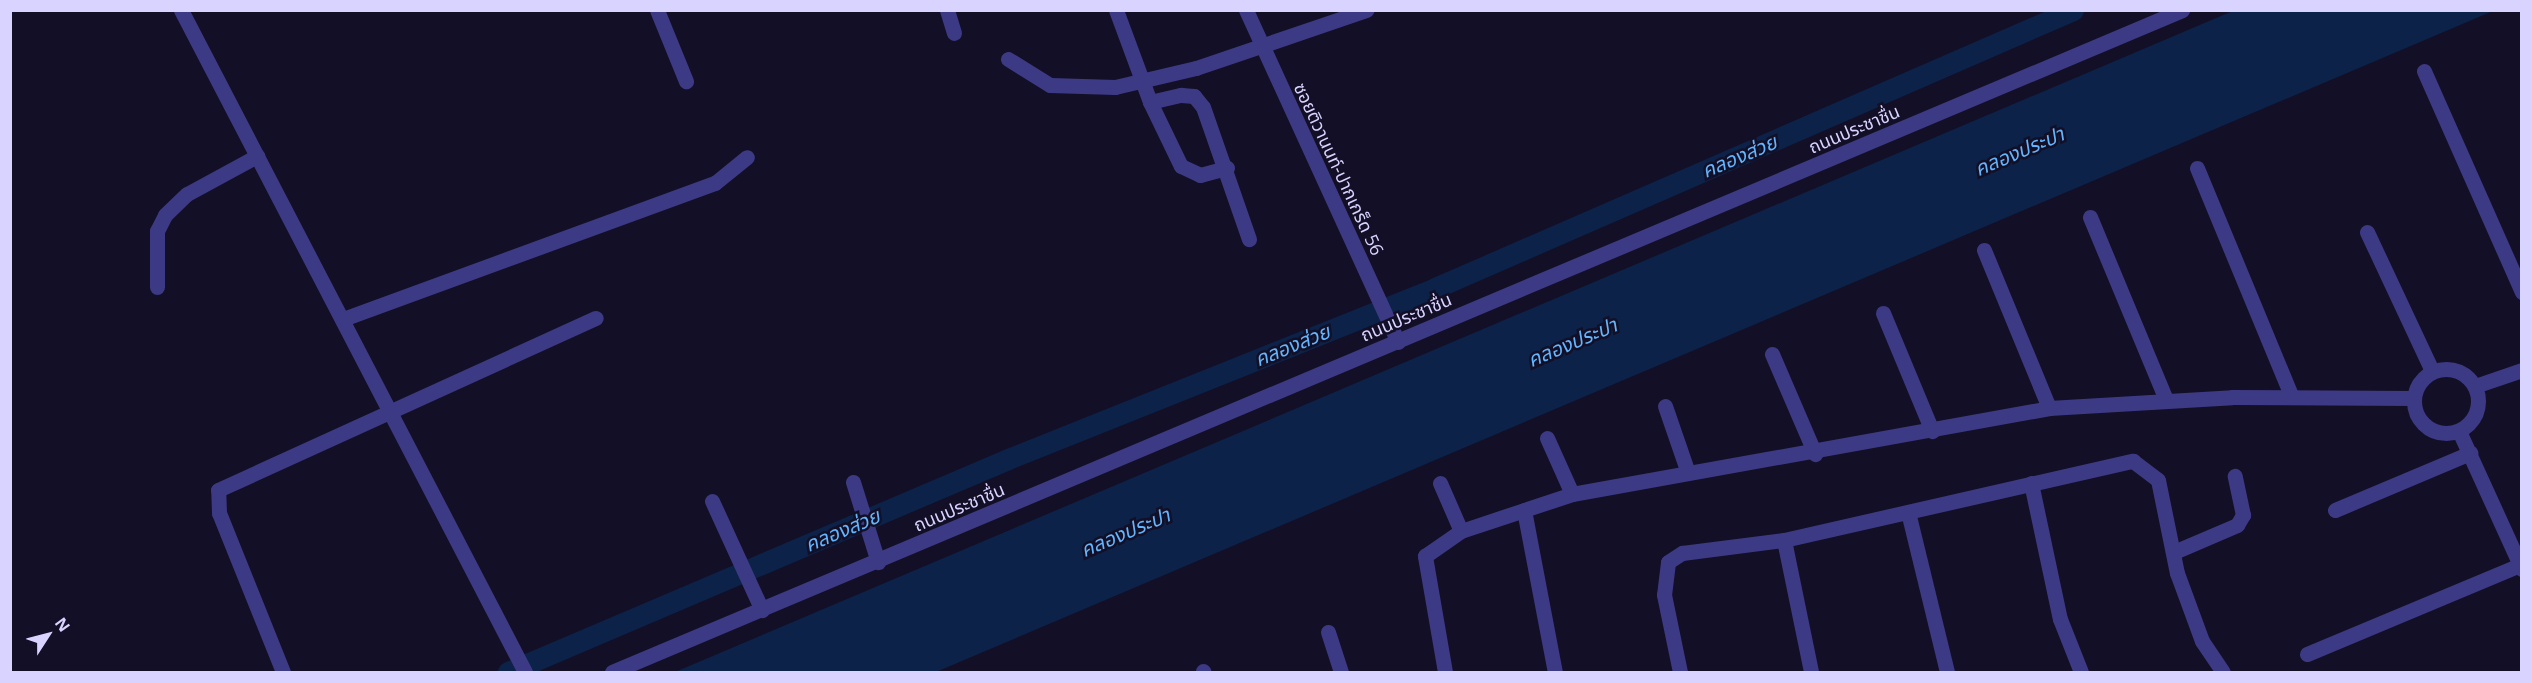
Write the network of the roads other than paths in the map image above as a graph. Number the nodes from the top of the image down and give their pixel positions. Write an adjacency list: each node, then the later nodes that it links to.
1 (181, 10): 15 (street)
2 (657, 10): 13 (street)
3 (947, 10): 8 (street)
4 (1116, 10): 12 (street)
5 (1246, 10): 9 (street, ซอยติวานนท์-ปากเกร็ด 56)
6 (1366, 10): 9 (street)
7 (2182, 10): 28 (street, ถนนประชาชื่น)
8 (954, 33)
9 (1259, 44): 12 (street); 28 (street, ซอยติวานนท์-ปากเกร็ด 56)
10 (1008, 59): 12 (street)
11 (2424, 71): 24 (street)
12 (1145, 80): 14 (street)
13 (686, 81)
14 (1150, 102): 17 (street); 17 (street)
15 (257, 156): 23 (street); 27 (street)
16 (747, 157): 27 (street)
17 (1227, 168): 21 (street)
18 (2197, 168): 33 (street)
19 (2090, 217): 35 (street)
20 (2367, 232): 31 (street)
21 (1249, 238)
22 (1984, 250): 37 (street)
23 (157, 287)
24 (2522, 292)
25 (1883, 313): 39 (street)
26 (596, 318): 38 (street)
27 (343, 319): 38 (street)
28 (1398, 342): 57 (street, ถนนประชาชื่น)
29 (1772, 354): 43 (street)
30 (2522, 370): 32 (street)
31 (2432, 372): 32 (street); 34 (street)
32 (2475, 386): 40 (street)
33 (2291, 395): 34 (street); 35 (street)
34 (2414, 398): 40 (street)
35 (2166, 400): 37 (street)
36 (1665, 406): 44 (street)
37 (2049, 408): 39 (street)
38 (391, 413): 62 (street); 63 (street)
39 (1932, 431): 43 (street)
40 (2460, 431): 42 (street)
41 (1547, 438): 49 (street)
42 (2469, 453): 52 (street); 58 (street)
43 (1815, 454): 44 (street)
44 (1687, 471): 49 (street)
45 (2235, 476): 56 (street)
46 (853, 482): 57 (street)
47 (1440, 483): 54 (street)
48 (2031, 483): 53 (street); 56 (street); 71 (street)
49 (1572, 495): 51 (street)
50 (712, 501): 59 (street)
51 (1524, 510): 54 (street); 67 (street)
52 (2335, 510)
53 (1908, 512): 55 (street); 70 (street)
54 (1461, 531): 66 (street)
55 (1784, 540): 68 (street); 69 (street)
56 (2174, 552): 72 (street)
57 (878, 562): 59 (street, ถนนประชาชื่น)
58 (2521, 567): 61 (street)
59 (762, 610): 64 (street, ถนนประชาชื่น)
60 (1328, 632): 65 (street)
61 (2307, 654)
62 (283, 672)
63 (525, 672)
64 (612, 672)
65 (1341, 672)
66 (1445, 672)
67 (1555, 672)
68 (1680, 672)
69 (1811, 672)
70 (1947, 672)
71 (2080, 672)
72 (2223, 672)

